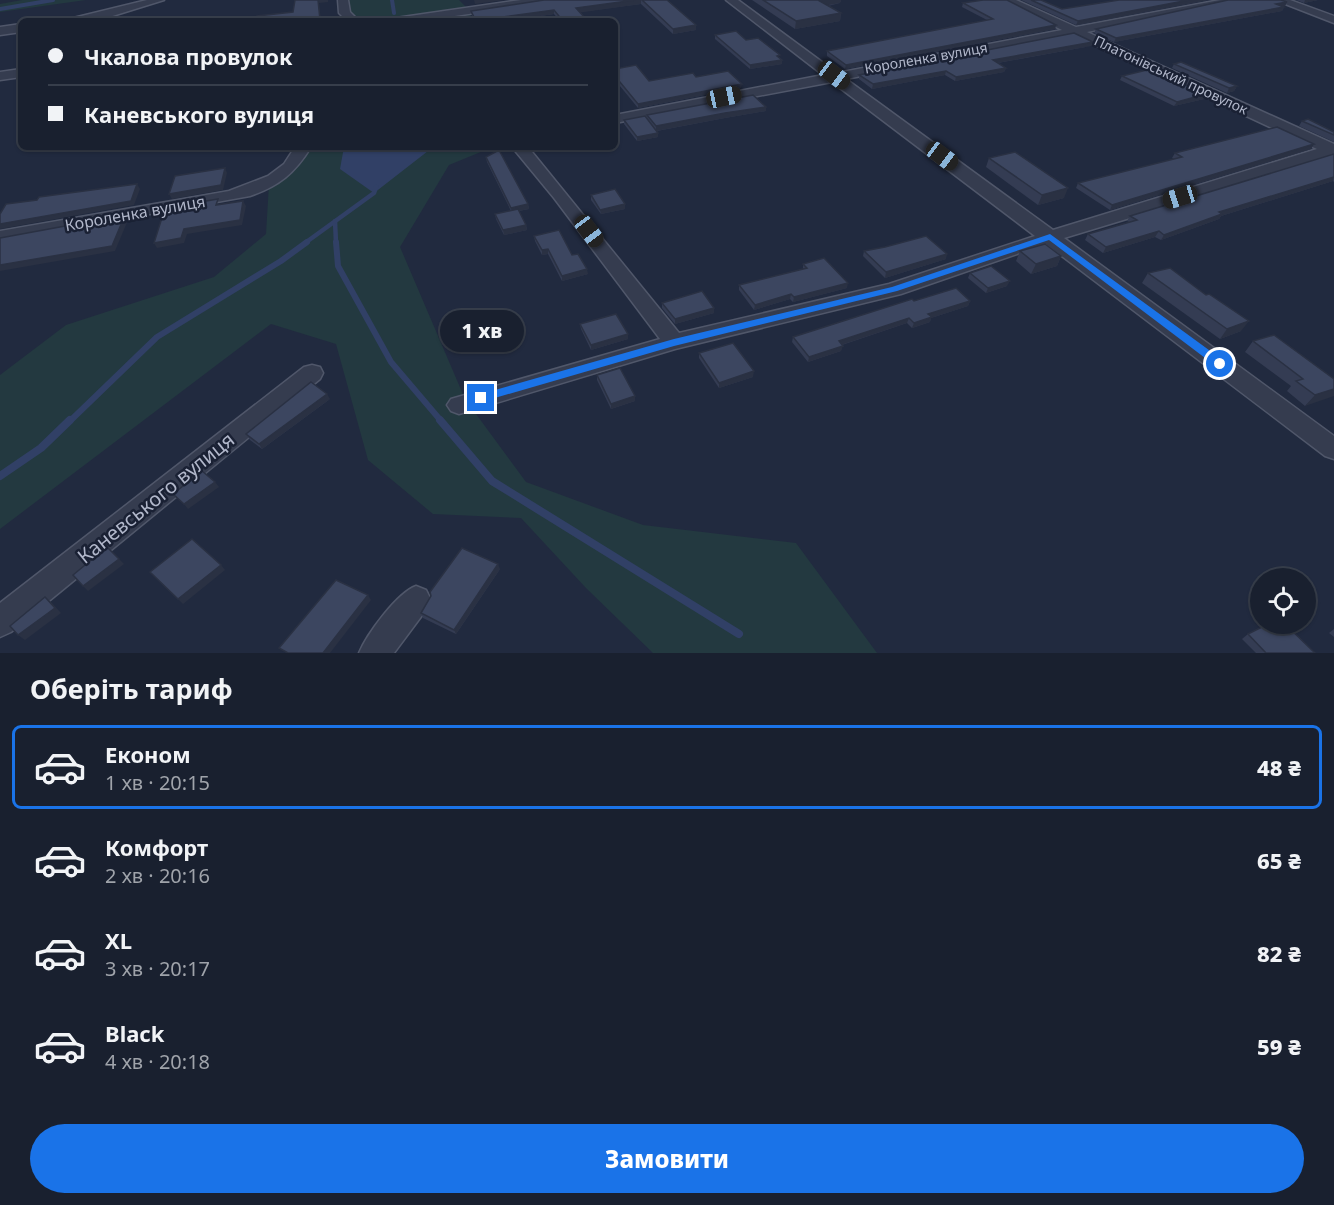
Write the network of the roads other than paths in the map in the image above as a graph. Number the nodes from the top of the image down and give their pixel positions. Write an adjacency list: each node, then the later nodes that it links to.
1 (159, 0): 10 (street)
2 (343, 0): 11 (street)
3 (464, 0): 9 (street)
4 (544, 0): 9 (street)
5 (731, 0): 18 (street)
6 (1007, 0): 16 (street, Платонівський провулок)
7 (1237, 0): 16 (street, Короленка вулиця)
8 (1280, 0): 13 (street)
9 (471, 16): 12 (street)
10 (92, 18)
11 (351, 18)
12 (441, 18)
13 (1334, 20)
14 (18, 28): 15 (street)
15 (0, 31)
16 (1074, 31): 18 (street, Короленка вулиця); 23 (street, Платонівський провулок)
17 (18, 74): 19 (street)
18 (834, 75): 20 (street, Короленка вулиця); 25 (street)
19 (1, 77)
20 (618, 118)
21 (301, 150): 24 (street, Короленка вулиця)
22 (523, 150): 26 (street)
23 (1333, 150): 25 (street)
24 (0, 236)
25 (1050, 237): 26 (street); 29 (street)
26 (674, 342): 28 (street)
27 (312, 373): 31 (street, Каневського вулиця)
28 (459, 405)
29 (1334, 449)
30 (416, 600): 32 (street)
31 (0, 622)
32 (375, 653)

